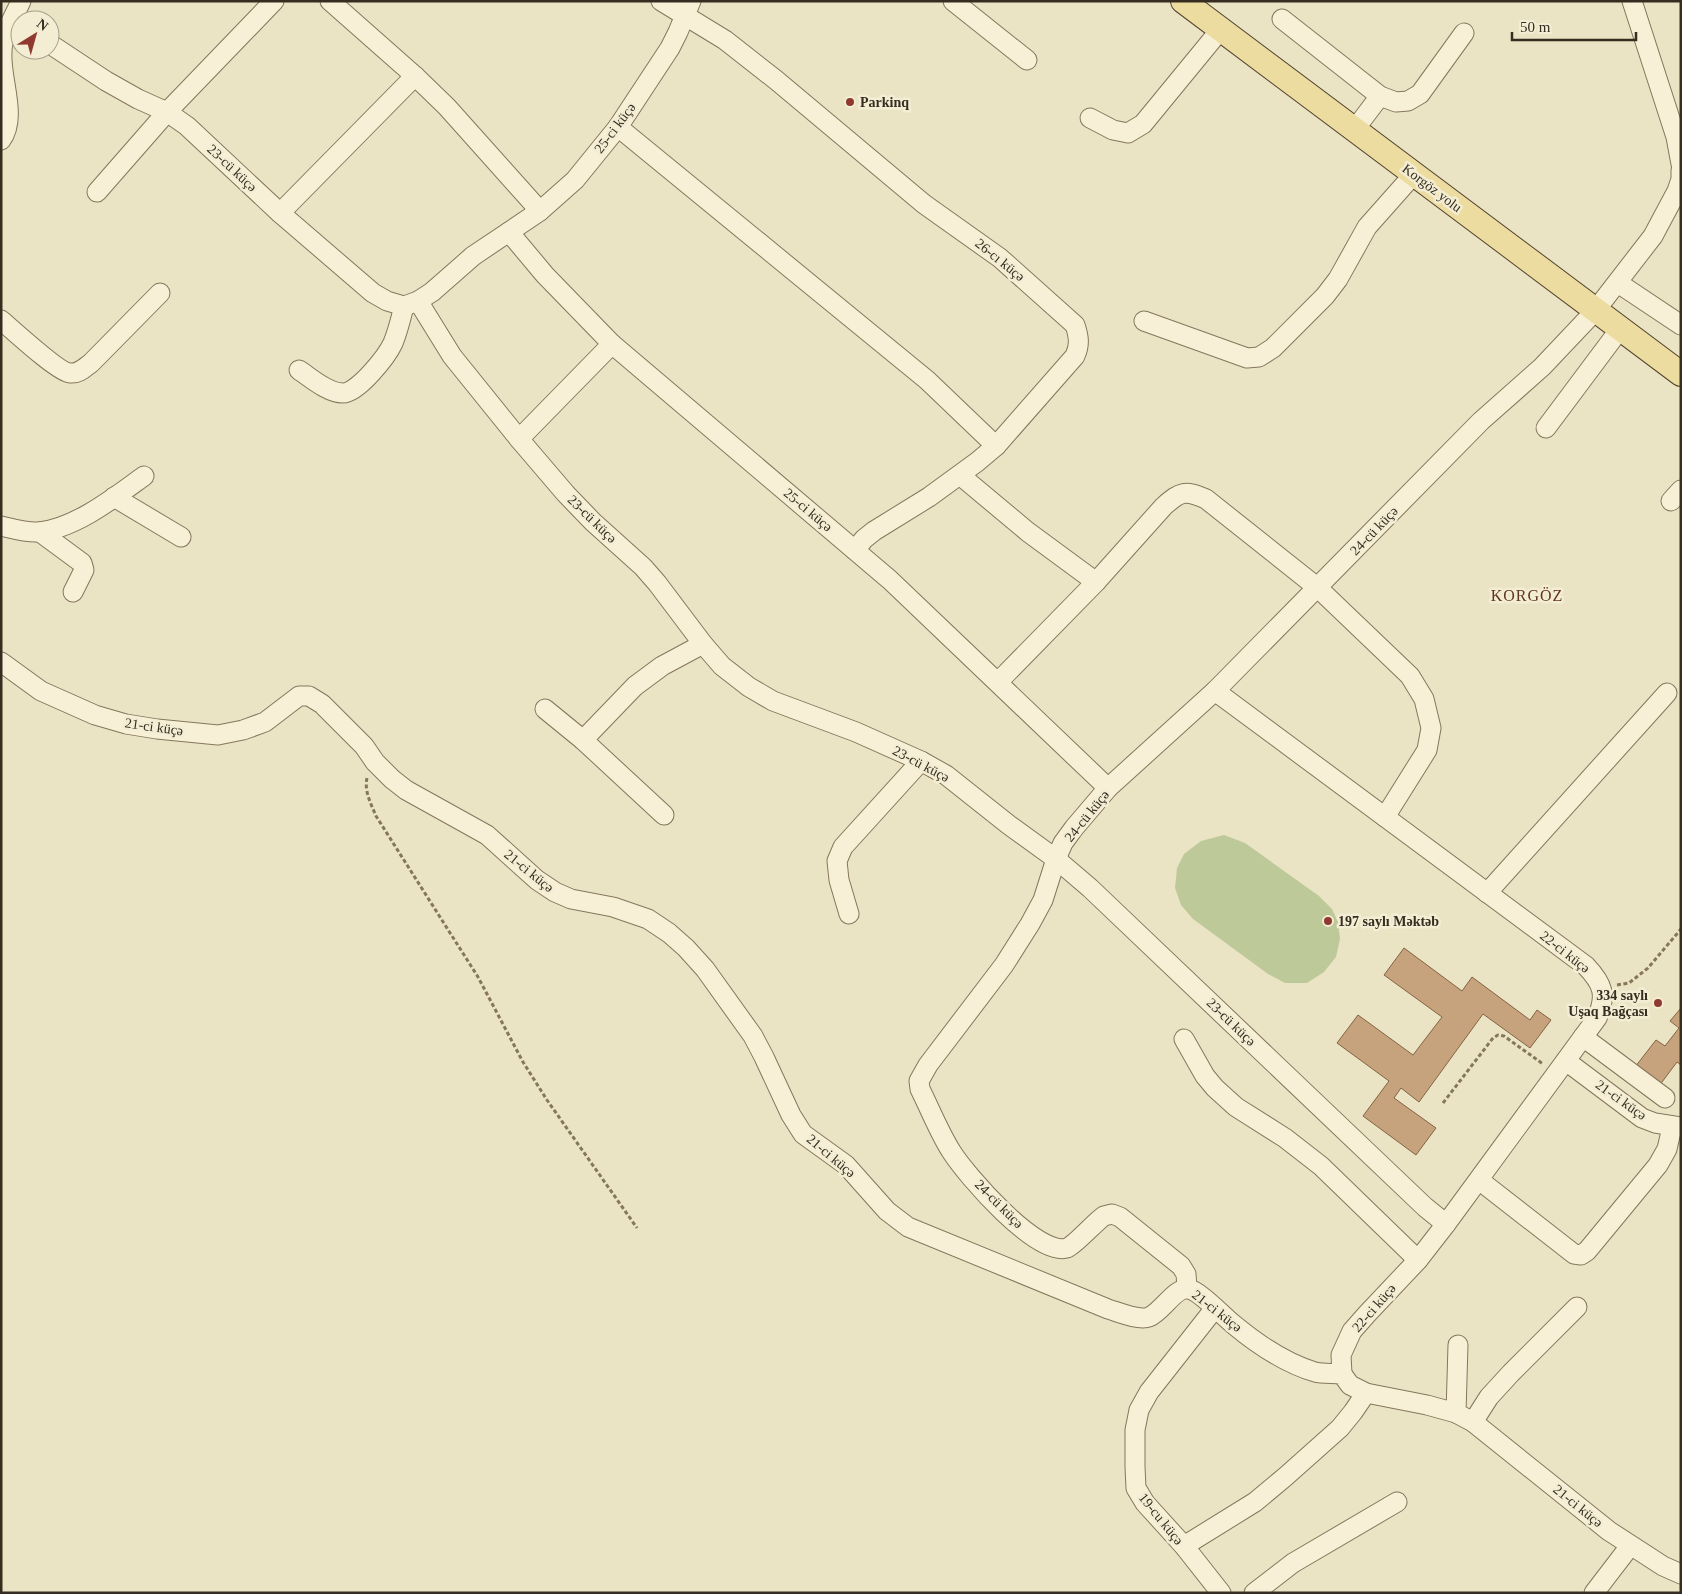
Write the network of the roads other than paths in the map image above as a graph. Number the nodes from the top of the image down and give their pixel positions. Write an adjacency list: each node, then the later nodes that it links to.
1 (274, 1): 16 (street)
2 (330, 1): 14 (street)
3 (661, 1): 7 (street, 26-cı küçə)
4 (953, 1): 13 (street)
5 (1183, 1): 10 (main road, Korgöz yolu)
6 (1632, 1): 21 (street)
7 (688, 8): 18 (street, 25-ci küçə); 42 (street, 26-cı küçə)
8 (1282, 19): 15 (street)
9 (10, 21): 20 (street)
10 (1221, 29): 17 (street); 19 (main road, Korgöz yolu)
11 (1464, 33): 15 (street)
12 (60, 51): 16 (street, 23-cü küçə)
13 (1026, 60)
14 (415, 76): 26 (street); 27 (street)
15 (1380, 96): 19 (street)
16 (167, 112): 24 (street); 27 (street, 23-cü küçə)
17 (1090, 118)
18 (618, 127): 26 (street, 25-ci küçə); 42 (street)
19 (1354, 129): 23 (main road, Korgöz yolu)
20 (1, 140)
21 (1681, 164)
22 (1681, 170): 25 (street, 24-cü küçə)
23 (1414, 174): 32 (main road, Korgöz yolu); 34 (street)
24 (97, 192)
25 (1679, 192): 29 (street, 24-cü küçə)
26 (540, 212): 28 (street, 25-ci küçə)
27 (280, 213): 31 (street, 23-cü küçə)
28 (509, 232): 31 (street, 25-ci küçə); 37 (street, 25-ci küçə)
29 (1618, 283): 32 (street, 24-cü küçə); 35 (street)
30 (160, 293): 33 (street)
31 (411, 303): 38 (street); 41 (street, 23-cü küçə)
32 (1595, 310): 36 (main road, Korgöz yolu); 51 (street, 24-cü küçə)
33 (1, 320)
34 (1144, 321)
35 (1681, 325)
36 (1620, 329): 39 (main road, Korgöz yolu); 40 (street)
37 (612, 344): 41 (street); 49 (street, 25-ci küçə)
38 (299, 370)
39 (1681, 374)
40 (1546, 428)
41 (520, 439): 53 (street, 23-cü küçə)
42 (996, 446): 44 (street, 26-cı küçə)
43 (144, 476): 45 (street)
44 (961, 476): 49 (street, 26-cı küçə); 50 (street)
45 (114, 497): 47 (street); 48 (street)
46 (1, 526): 47 (street)
47 (40, 532): 52 (street)
48 (181, 537)
49 (855, 550): 55 (street, 25-ci küçə)
50 (1096, 582): 51 (street); 55 (street)
51 (1318, 588): 56 (street, 24-cü küçə); 63 (street)
52 (73, 592)
53 (703, 644): 59 (street); 60 (street, 23-cü küçə)
54 (1, 662): 75 (street, 21-ci küçə)
55 (998, 682): 61 (street, 25-ci küçə)
56 (1215, 691): 61 (street, 24-cü küçə); 63 (street, 22-ci küçə)
57 (1667, 693): 65 (street)
58 (545, 709): 59 (street)
59 (583, 740): 62 (street)
60 (921, 761): 64 (street, 23-cü küçə); 66 (street)
61 (1108, 788): 64 (street, 24-cü küçə)
62 (664, 815)
63 (1384, 817): 65 (street, 22-ci küçə)
64 (1056, 859): 73 (street, 23-cü küçə); 75 (street, 24-cü küçə)
65 (1487, 893): 67 (street, 22-ci küçə)
66 (849, 914)
67 (1583, 1037): 69 (street, 22-ci küçə); 70 (street)
68 (1184, 1039): 74 (street)
69 (1561, 1067): 71 (street, 21-ci küçə); 72 (street, 22-ci küçə)
70 (1665, 1098)
71 (1676, 1127): 72 (street)
72 (1479, 1180): 73 (street, 22-ci küçə)
73 (1446, 1224): 74 (street, 22-ci küçə)
74 (1418, 1260): 79 (street, 22-ci küçə)
75 (1187, 1288): 77 (street, 21-ci küçə)
76 (1577, 1307): 82 (street)
77 (1215, 1308): 79 (street, 21-ci küçə); 84 (street, 19-cu küçə)
78 (1458, 1345): 81 (street)
79 (1342, 1374): 80 (street, 21-ci küçə)
80 (1366, 1393): 81 (street, 21-ci küçə); 84 (street)
81 (1456, 1413): 82 (street, 21-ci küçə)
82 (1473, 1422): 85 (street, 21-ci küçə)
83 (1397, 1502): 88 (street)
84 (1184, 1546): 87 (street, 19-cu küçə)
85 (1630, 1546): 86 (street, 21-ci küçə); 89 (street)
86 (1681, 1574)
87 (1221, 1593)
88 (1254, 1593)
89 (1594, 1593)

